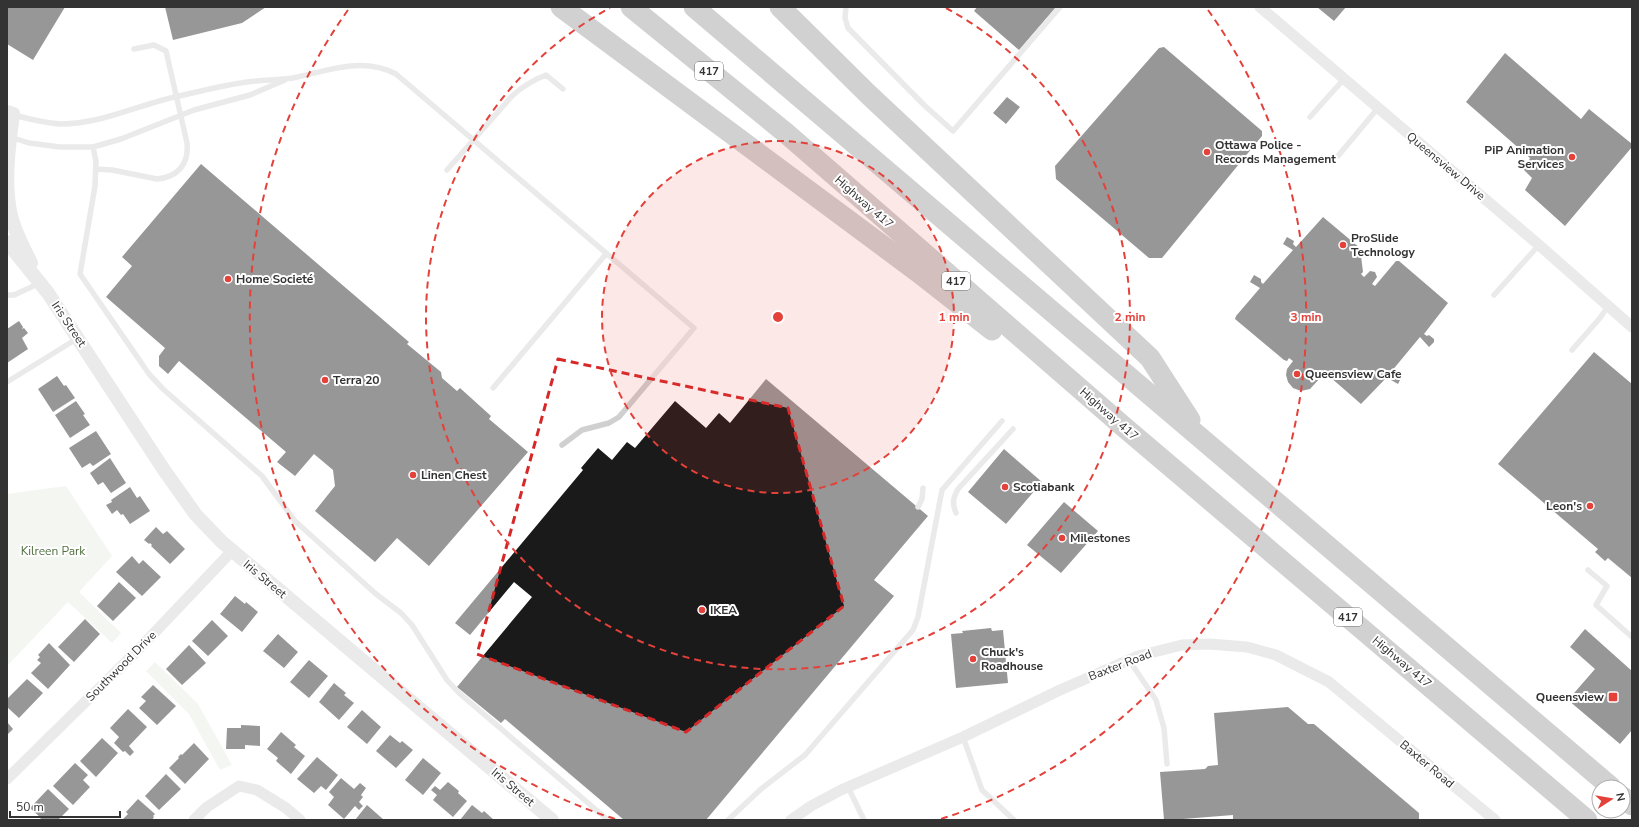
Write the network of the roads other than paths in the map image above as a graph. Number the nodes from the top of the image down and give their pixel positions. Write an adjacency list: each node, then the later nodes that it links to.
1 (561, 7): 37 (highway)
2 (632, 7): 37 (highway, Highway 417 / 417)
3 (694, 7): 39 (highway)
4 (780, 7): 39 (highway)
5 (846, 7): 6 (lane)
6 (1060, 7)
7 (1260, 7): 10 (street, Queensview Drive)
8 (134, 50): 12 (lane)
9 (292, 78): 12 (lane); 15 (lane); 18 (lane)
10 (1344, 79): 13 (street, Queensview Drive); 16 (lane)
11 (563, 89): 18 (lane)
12 (177, 96): 14 (lane); 15 (lane)
13 (1378, 108): 20 (lane); 25 (street, Queensview Drive)
14 (10, 113): 17 (street, Iris Street)
15 (181, 115): 19 (lane); 21 (lane)
16 (1310, 117)
17 (8, 137): 19 (lane); 23 (street, Iris Street)
18 (473, 139): 22 (lane); 26 (lane)
19 (93, 147): 21 (lane)
20 (1338, 156)
21 (96, 169): 56 (lane)
22 (447, 170)
23 (7, 178): 27 (street, Iris Street)
24 (7, 242): 27 (street, Iris Street)
25 (1539, 245): 28 (lane); 30 (street, Queensview Drive)
26 (606, 254): 35 (lane); 40 (lane)
27 (40, 282): 29 (lane); 32 (street, Iris Street)
28 (1494, 294)
29 (7, 295)
30 (1608, 306): 31 (street, Queensview Drive); 33 (lane)
31 (1632, 327)
32 (78, 338): 34 (lane); 44 (street, Iris Street)
33 (1572, 350)
34 (7, 382)
35 (493, 388)
36 (1002, 421): 57 (lane)
37 (1124, 427): 62 (highway, Highway 417 / 417)
38 (1013, 429): 43 (lane)
39 (1202, 439): 51 (highway)
40 (562, 445)
41 (923, 488): 42 (lane)
42 (918, 507)
43 (956, 513)
44 (232, 551): 50 (street, Southwood Drive); 55 (street, Iris Street)
45 (1588, 570): 46 (lane)
46 (1632, 637)
47 (1128, 660): 48 (street, Baxter Road); 49 (lane); 61 (street, Baxter Road)
48 (963, 737): 52 (street, Baxter Road); 60 (lane)
49 (1167, 764)
50 (7, 779)
51 (1602, 779)
52 (848, 787): 58 (street, Baxter Road); 59 (lane)
53 (194, 820): 54 (street)
54 (300, 820)
55 (552, 820)
56 (608, 820)
57 (728, 820)
58 (791, 820)
59 (864, 820)
60 (1014, 820)
61 (1495, 820)
62 (1588, 820)

